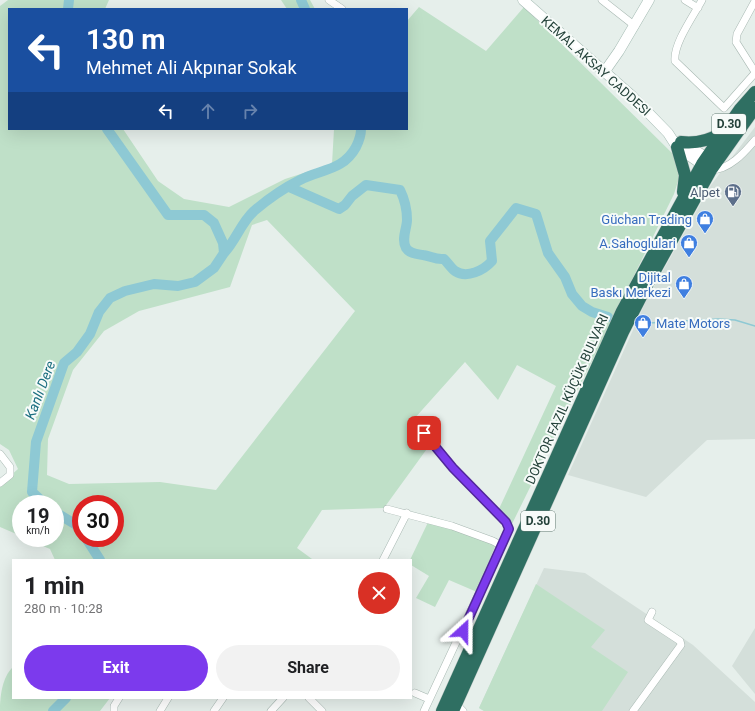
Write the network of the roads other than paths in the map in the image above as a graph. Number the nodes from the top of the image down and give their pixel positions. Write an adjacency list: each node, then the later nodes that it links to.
1 (329, 0): 8 (street)
2 (523, 0): 11 (main road, KEMAL AKSAY CADDESI)
3 (602, 0): 10 (street)
4 (649, 0): 10 (main road)
5 (685, 0): 9 (street)
6 (702, 0): 9 (street)
7 (755, 1): 12 (street)
8 (341, 8)
9 (698, 8): 12 (street)
10 (635, 26): 11 (main road)
11 (605, 71): 17 (main road, KEMAL AKSAY CADDESI)
12 (755, 73)
13 (755, 92): 15 (highway, D.30)
14 (755, 108): 18 (highway, D.30)
15 (723, 132): 17 (highway); 18 (highway, D.30)
16 (755, 140): 18 (street)
17 (679, 144): 18 (main road, KEMAL AKSAY CADDESI); 19 (highway)
18 (708, 164): 19 (highway, D.30); 20 (highway, D.30)
19 (680, 203): 20 (highway, D.30)
20 (627, 313): 21 (highway, D.30)
21 (619, 330): 30 (highway, D.30); 39 (highway, D.30)
22 (424, 433): 27 (street)
23 (0, 454): 24 (street)
24 (0, 483)
25 (387, 509): 26 (street)
26 (407, 513): 27 (street); 28 (street)
27 (502, 546): 29 (street)
28 (383, 559)
29 (494, 563): 30 (street); 38 (street)
30 (508, 564): 46 (highway, D.30)
31 (652, 612): 47 (street)
32 (415, 693): 38 (street)
33 (118, 699): 40 (street)
34 (167, 699): 41 (street)
35 (222, 699): 42 (street)
36 (282, 699): 43 (street)
37 (310, 699): 44 (street)
38 (429, 699): 45 (street)
39 (457, 708)
40 (114, 711)
41 (160, 711)
42 (214, 711)
43 (271, 711)
44 (322, 711)
45 (424, 711)
46 (442, 711)
47 (633, 711)

